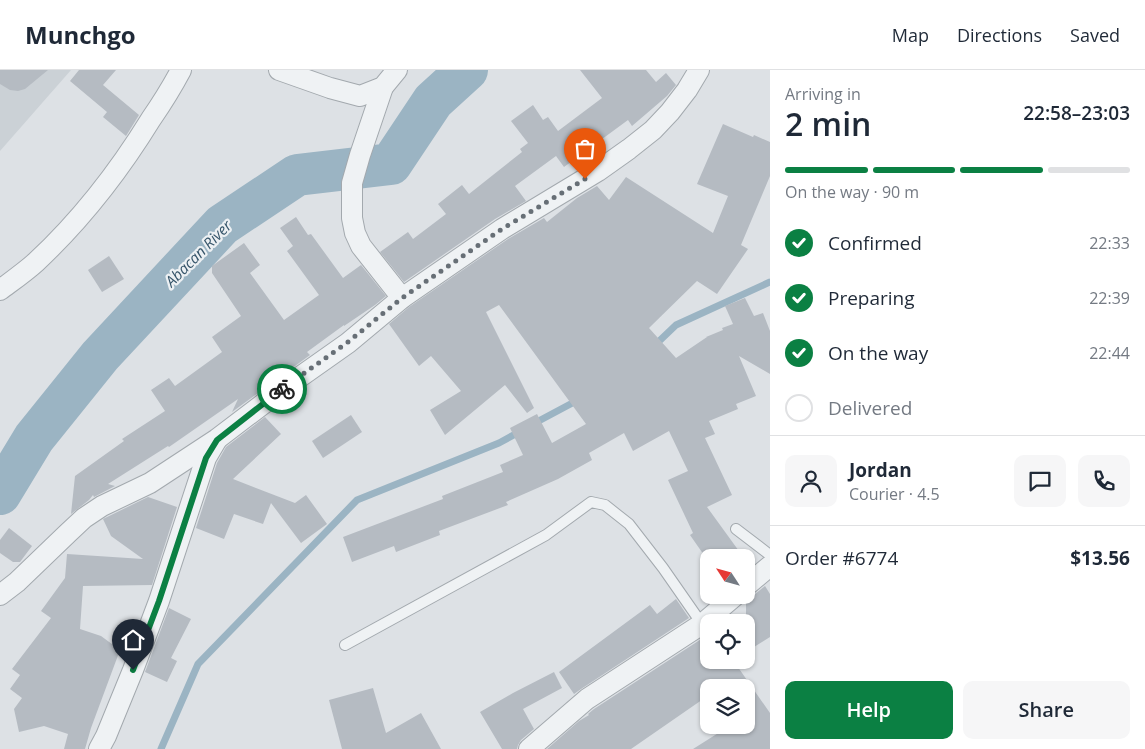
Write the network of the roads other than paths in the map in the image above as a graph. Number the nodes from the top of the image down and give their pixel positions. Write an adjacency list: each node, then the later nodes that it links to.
1 (181, 70): 6 (street)
2 (279, 70): 5 (street)
3 (397, 70): 5 (street)
4 (699, 70): 7 (street)
5 (383, 87): 7 (street)
6 (0, 290)
7 (402, 298): 8 (street)
8 (217, 440): 13 (street); 19 (street)
9 (736, 529): 10 (lane)
10 (770, 556)
11 (770, 566): 12 (street)
12 (755, 578)
13 (2, 594)
14 (725, 604): 15 (street)
15 (714, 614)
16 (700, 621): 18 (lane)
17 (700, 625): 20 (street)
18 (345, 645)
19 (99, 749)
20 (529, 749)

